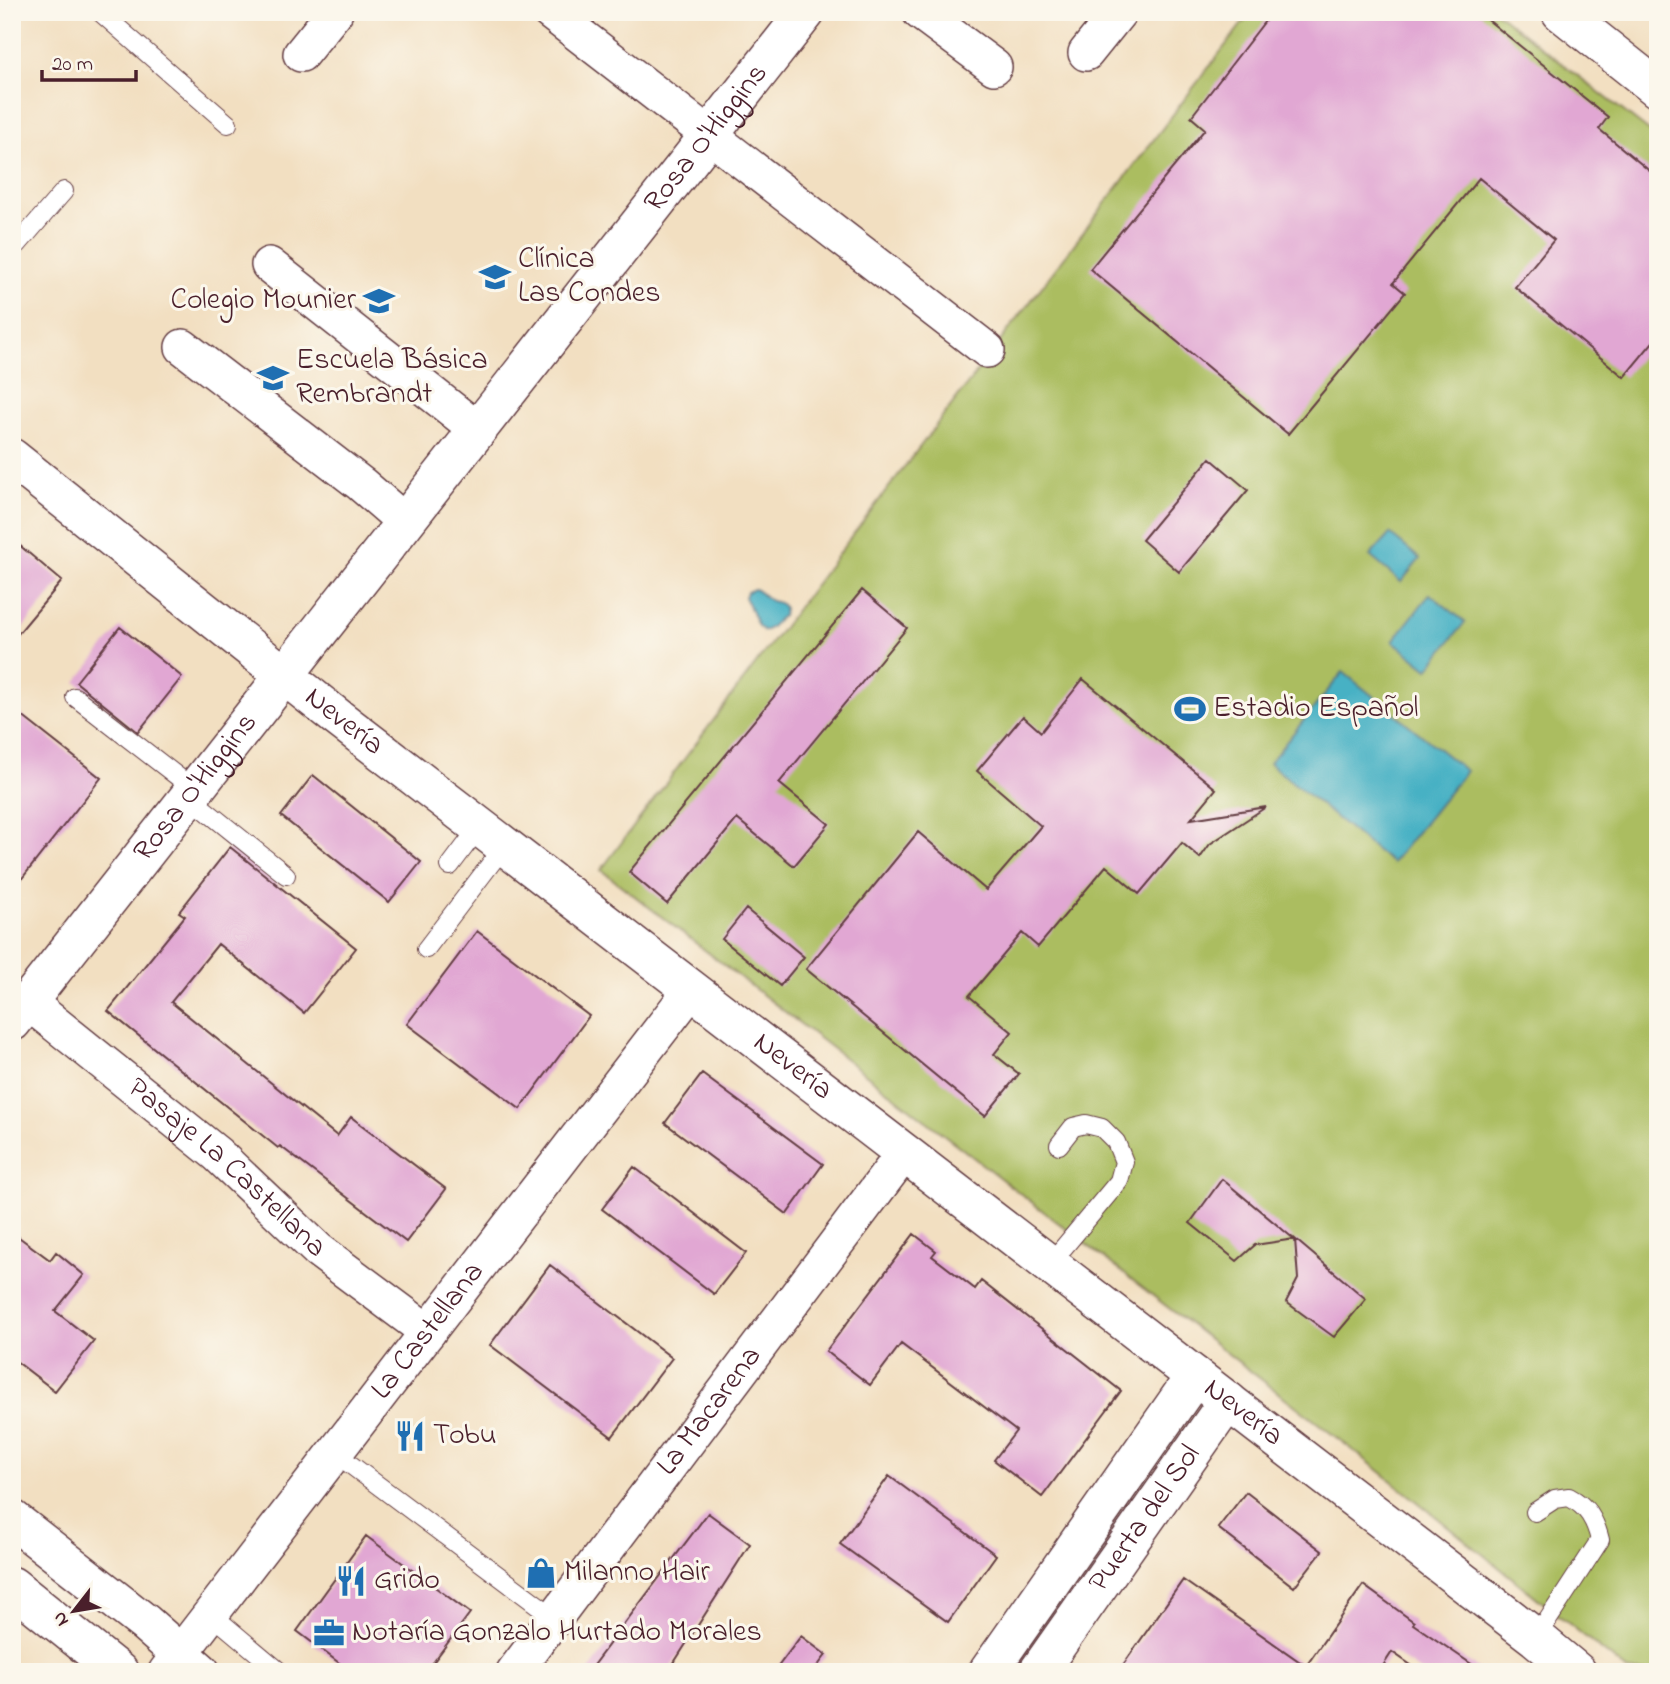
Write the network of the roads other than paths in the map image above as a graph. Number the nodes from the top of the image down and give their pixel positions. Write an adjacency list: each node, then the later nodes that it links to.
1 (100, 12): 12 (lane)
2 (335, 12): 9 (street)
3 (550, 12): 13 (street)
4 (806, 12): 13 (street, Rosa O'Higgins)
5 (920, 12): 10 (street)
6 (1119, 12): 8 (street)
7 (1561, 12): 11 (street)
8 (1087, 53)
9 (301, 54)
10 (995, 67)
11 (1658, 89)
12 (228, 124)
13 (709, 136): 18 (street); 19 (street, Rosa O'Higgins)
14 (64, 191): 15 (lane)
15 (12, 251)
16 (269, 265): 19 (street)
17 (183, 347): 21 (street)
18 (987, 350)
19 (478, 430): 21 (street, Rosa O'Higgins)
20 (12, 458): 22 (street, Nevería)
21 (405, 522): 22 (street, Rosa O'Higgins)
22 (285, 676): 24 (street, Rosa O'Higgins); 25 (street, Nevería)
23 (75, 697): 24 (lane)
24 (192, 794): 27 (lane); 30 (street, Rosa O'Higgins)
25 (493, 835): 26 (lane); 28 (lane); 29 (street, Nevería)
26 (450, 866)
27 (286, 875)
28 (426, 949)
29 (692, 989): 32 (street, Nevería); 34 (street, La Castellana)
30 (20, 1012): 34 (street, Pasaje La Castellana)
31 (1059, 1145): 33 (lane)
32 (905, 1152): 33 (street, Nevería); 43 (street, La Macarena)
33 (1049, 1265): 35 (street, Nevería)
34 (428, 1332): 37 (street, La Castellana)
35 (1195, 1376): 36 (street, Nevería); 41 (street, Puerta del Sol)
36 (1228, 1401): 44 (street, Puerta del Sol); 45 (street, Nevería)
37 (335, 1453): 42 (street, La Castellana); 43 (lane)
38 (1535, 1512): 45 (lane)
39 (12, 1519): 46 (street)
40 (12, 1586): 47 (street)
41 (1031, 1611): 44 (street); 50 (street, Puerta del Sol)
42 (211, 1614): 46 (street, La Castellana); 48 (lane)
43 (555, 1618): 49 (street, La Macarena)
44 (1063, 1636): 51 (street, Puerta del Sol)
45 (1557, 1660)
46 (182, 1666)
47 (119, 1672)
48 (280, 1672)
49 (514, 1672)
50 (988, 1672)
51 (1038, 1672)

